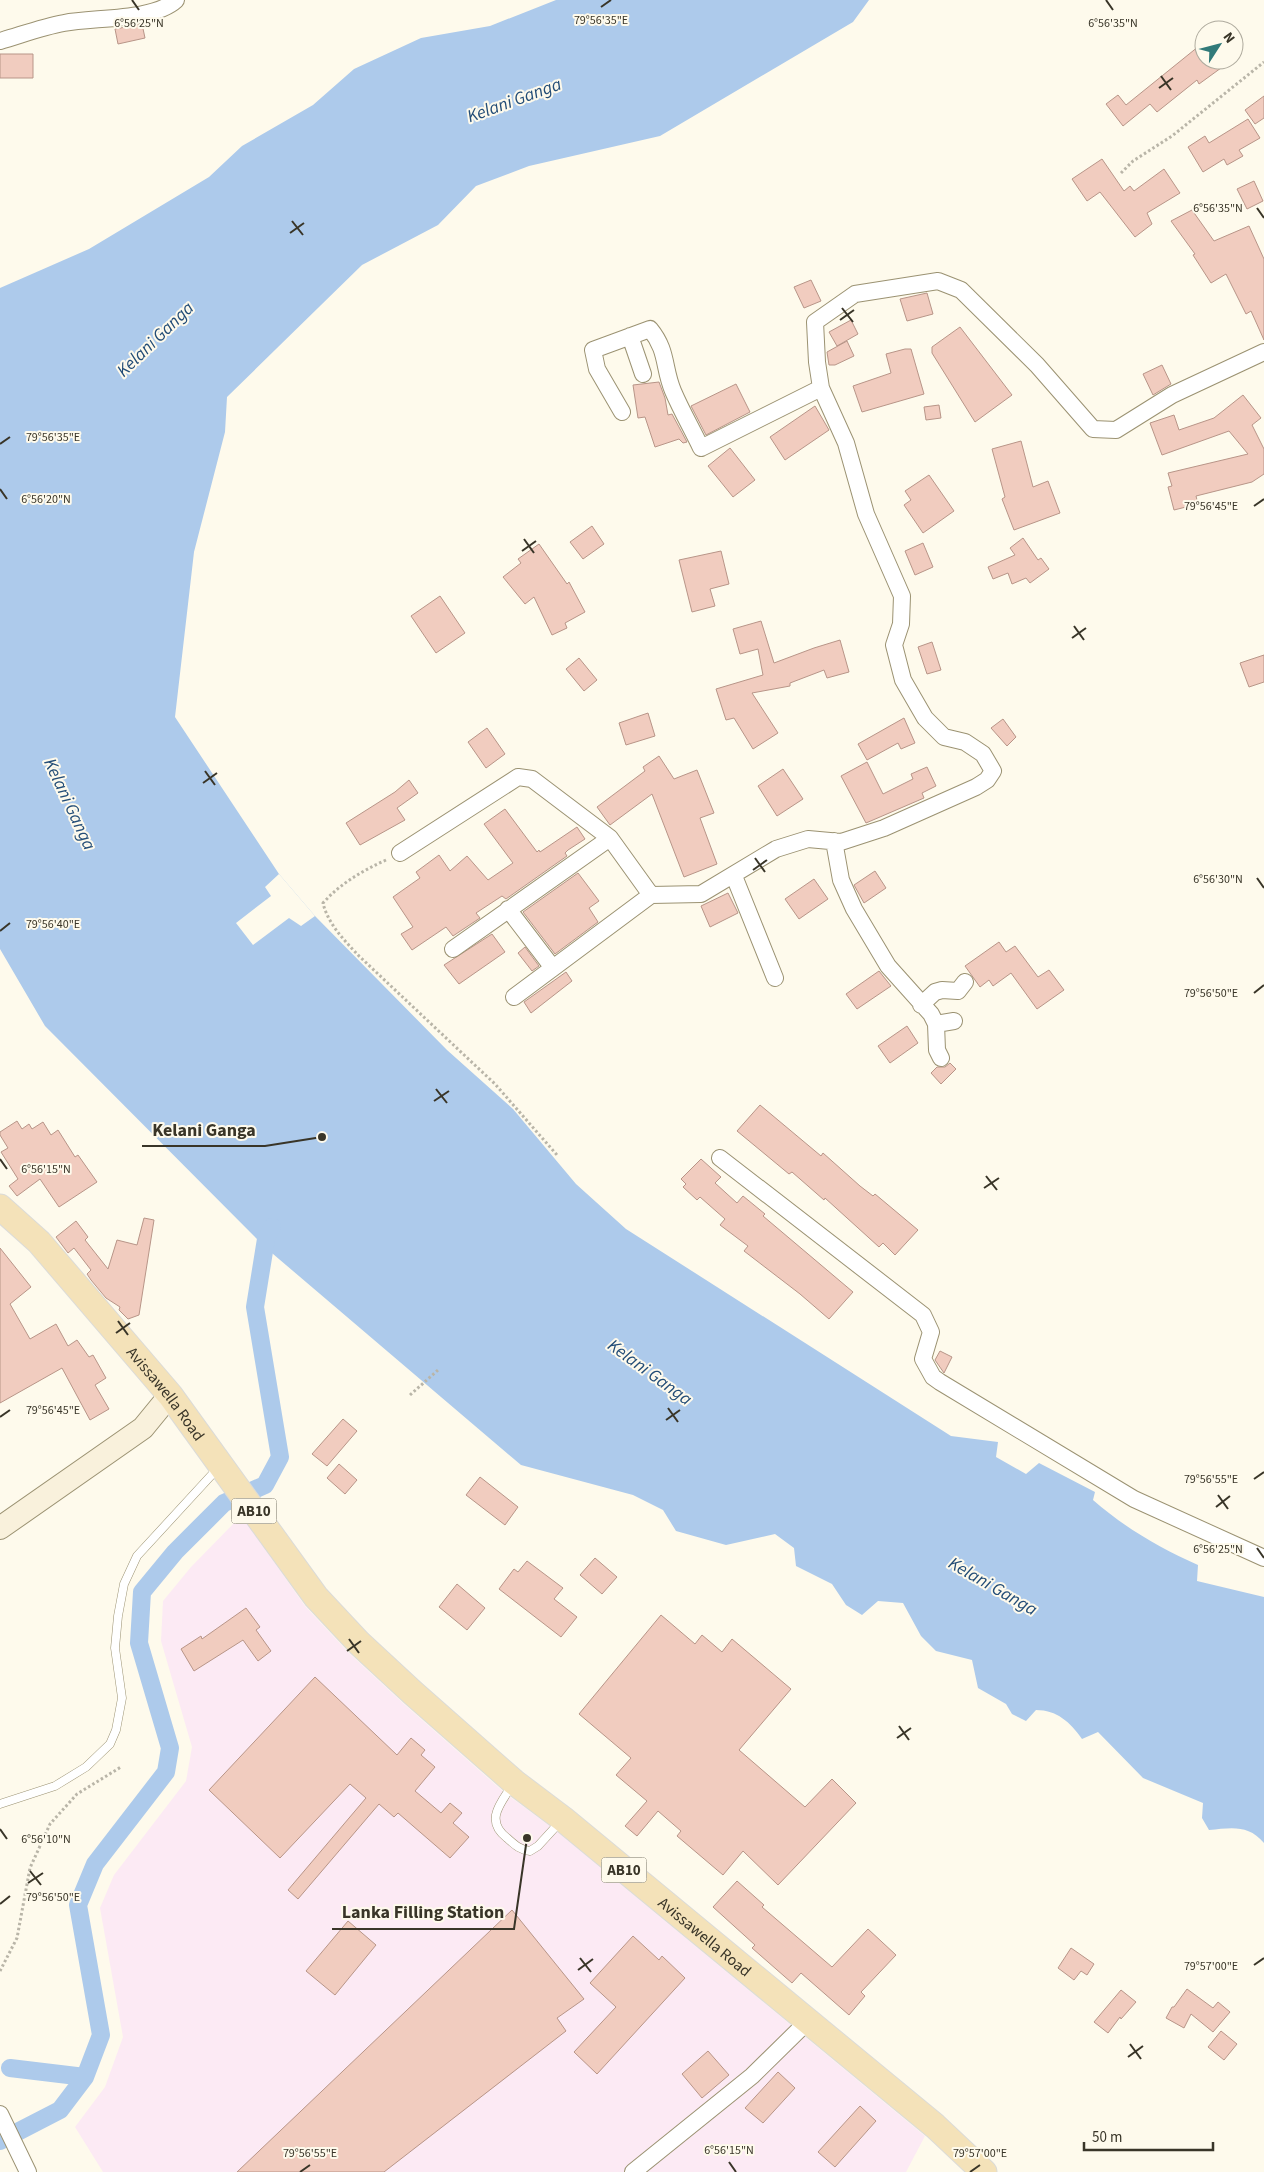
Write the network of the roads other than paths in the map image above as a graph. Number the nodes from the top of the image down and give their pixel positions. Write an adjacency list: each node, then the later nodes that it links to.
1 (176, 0): 2 (street)
2 (0, 41)
3 (630, 336): 5 (street); 6 (street); 7 (street)
4 (1264, 352): 6 (street)
5 (643, 374)
6 (821, 388): 9 (street)
7 (622, 412)
8 (610, 838): 10 (street); 12 (street); 13 (street)
9 (834, 841): 11 (street); 19 (street)
10 (400, 853)
11 (734, 876): 12 (street); 16 (street)
12 (651, 895): 15 (street)
13 (508, 909): 14 (street); 15 (street)
14 (453, 950)
15 (553, 968): 18 (street)
16 (775, 978)
17 (964, 982): 19 (street)
18 (514, 997)
19 (921, 1005): 21 (street)
20 (954, 1021): 21 (street)
21 (936, 1024): 22 (street)
22 (940, 1058)
23 (720, 1158): 28 (street)
24 (0, 1207): 25 (main road, Avissawella Road / AB10)
25 (170, 1395): 26 (main road, Avissawella Road / AB10); 27 (main road)
26 (224, 1469): 29 (main road, Avissawella Road / AB10); 30 (lane)
27 (0, 1528)
28 (1264, 1558)
29 (514, 1782): 31 (main road, Avissawella Road / AB10); 31 (lane)
30 (0, 1804)
31 (563, 1818): 32 (main road, Avissawella Road / AB10)
32 (808, 2021): 35 (street); 36 (main road, Avissawella Road / AB10)
33 (0, 2114): 34 (street)
34 (28, 2172)
35 (634, 2172)
36 (984, 2172)

